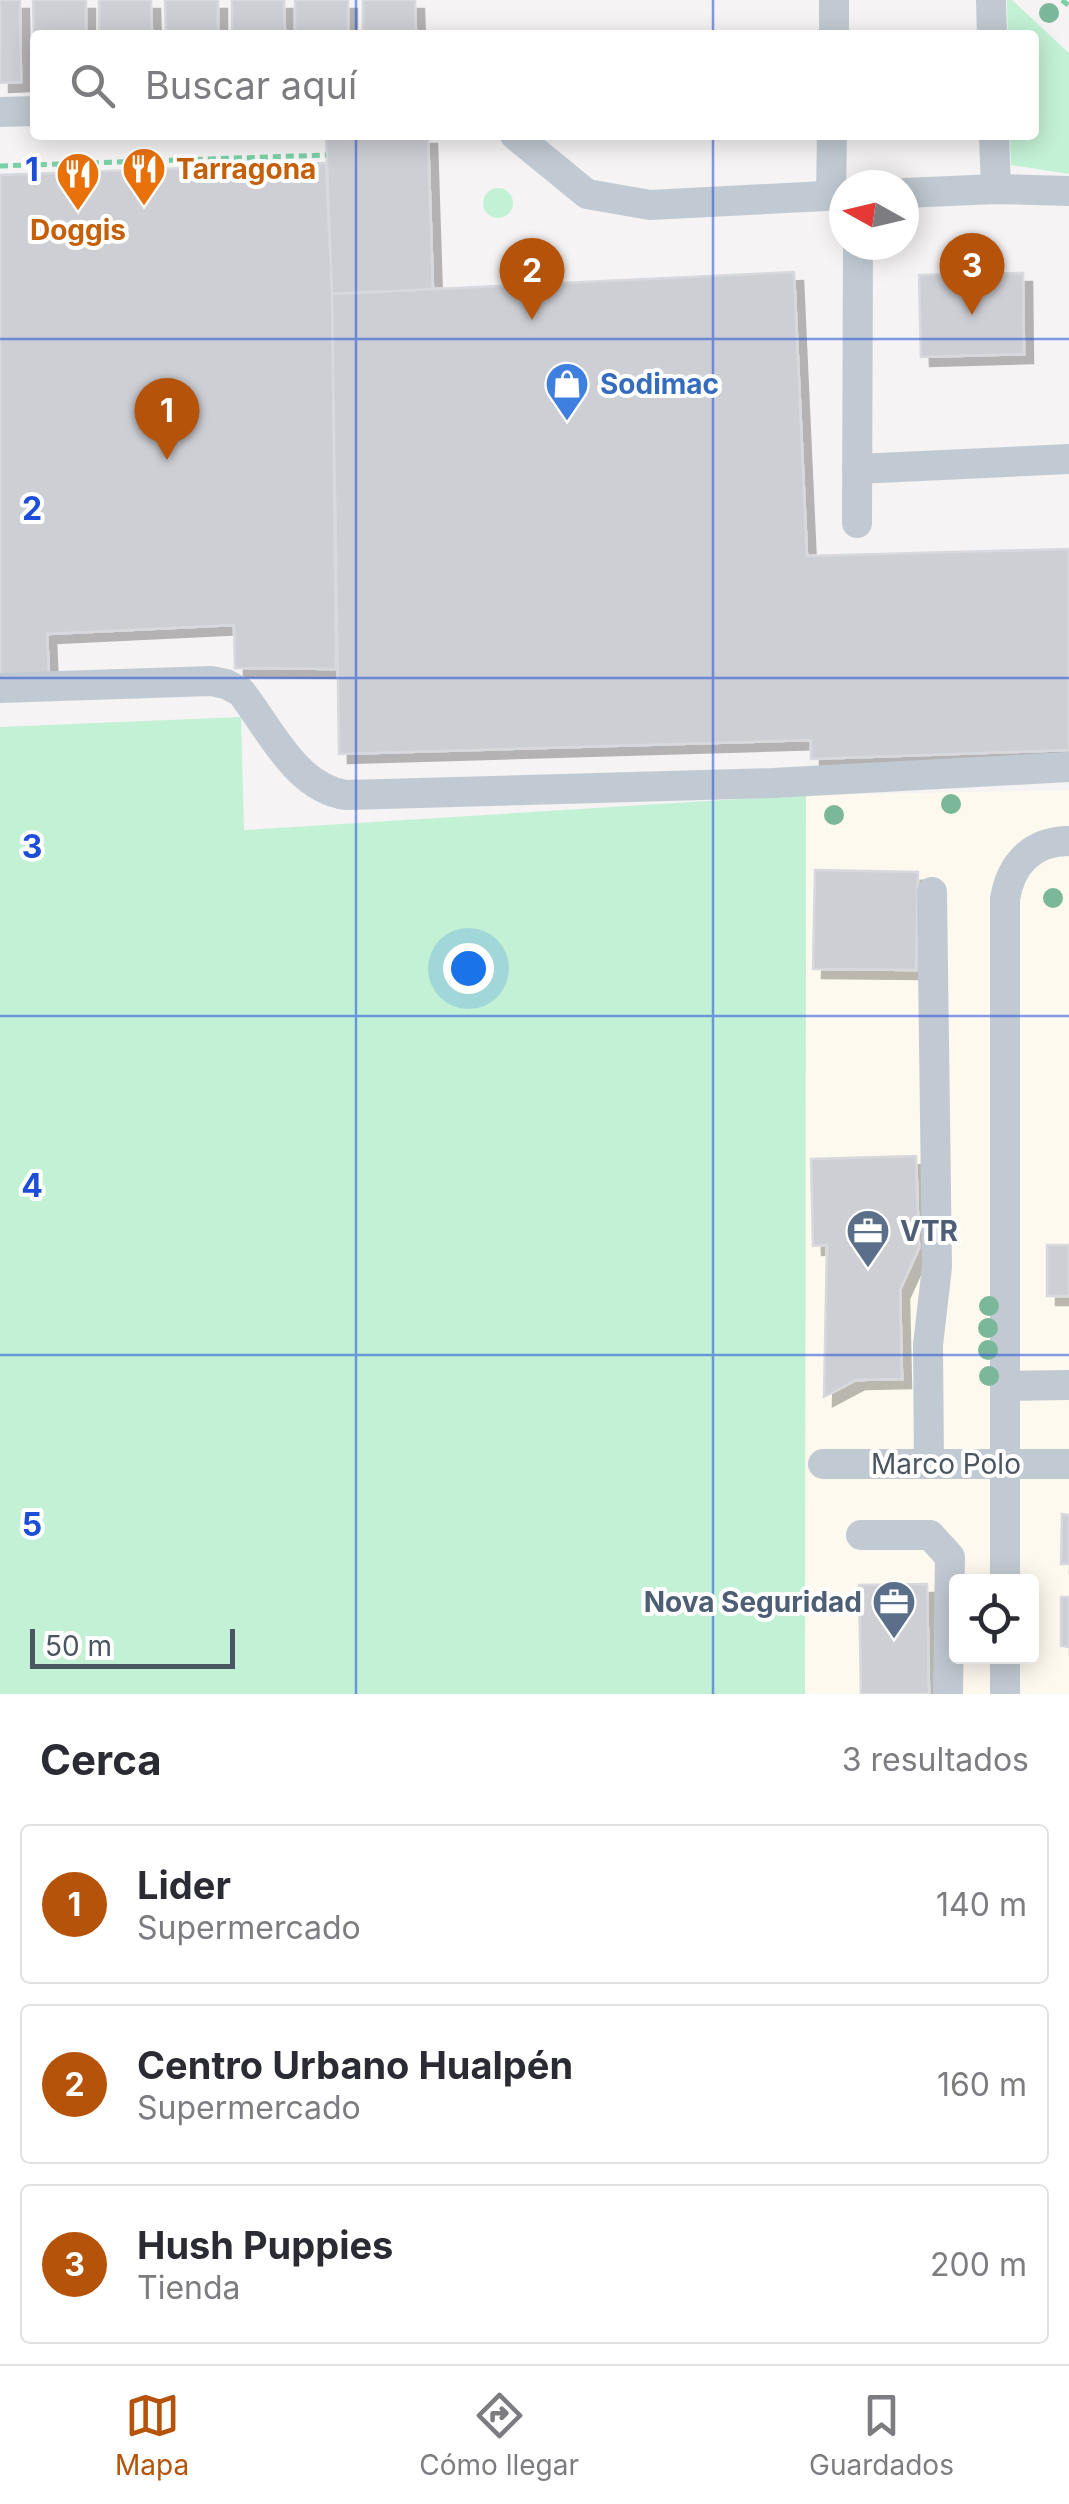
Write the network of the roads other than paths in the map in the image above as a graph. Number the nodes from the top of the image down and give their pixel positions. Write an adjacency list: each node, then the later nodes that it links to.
1 (834, 0): 3 (street)
2 (991, 0): 4 (street)
3 (834, 30)
4 (992, 30)
5 (30, 111): 6 (street)
6 (0, 112)
7 (521, 140): 14 (street)
8 (832, 140): 10 (street)
9 (994, 140): 11 (street)
10 (836, 170)
11 (996, 189): 12 (street); 13 (street)
12 (919, 192)
13 (1067, 193)
14 (829, 195)
15 (858, 260): 17 (street)
16 (1069, 459): 17 (street)
17 (857, 469): 18 (street)
18 (857, 523)
19 (0, 688): 20 (street)
20 (1069, 767)
21 (1069, 840): 24 (street)
22 (932, 892): 26 (street)
23 (1069, 1385): 24 (street)
24 (1005, 1386): 27 (street)
25 (823, 1464): 26 (street, Marco Polo)
26 (930, 1464): 27 (street, Marco Polo)
27 (1005, 1464): 28 (street, Marco Polo); 30 (street)
28 (1069, 1464)
29 (861, 1535): 32 (street)
30 (1005, 1574)
31 (1005, 1664): 33 (street)
32 (948, 1694)
33 (1005, 1694)

